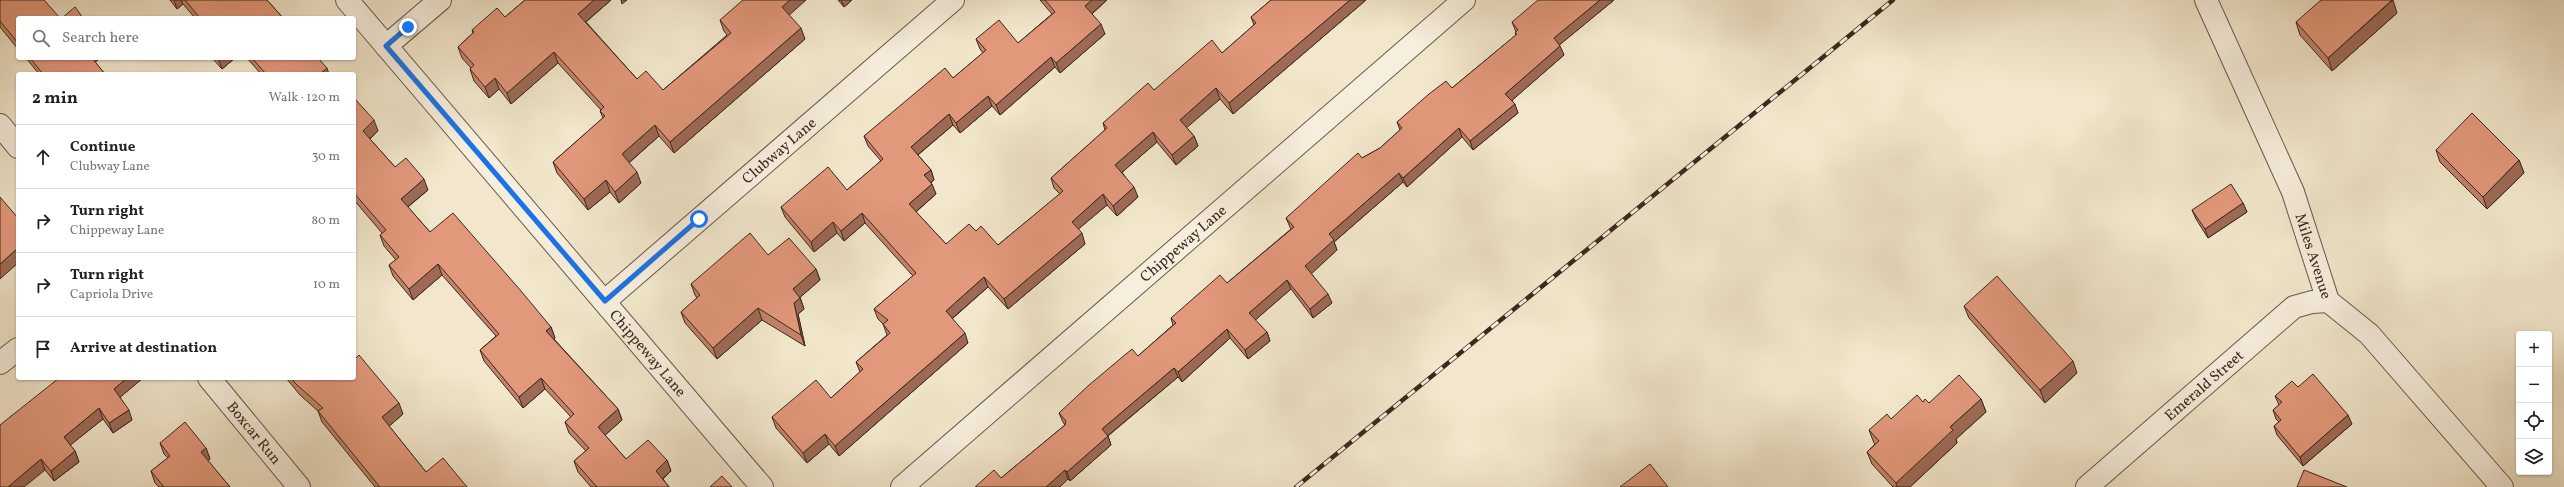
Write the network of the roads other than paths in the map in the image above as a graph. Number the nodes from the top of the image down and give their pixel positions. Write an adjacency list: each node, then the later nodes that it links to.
1 (347, 0): 6 (street, Chippeway Lane)
2 (440, 0): 6 (street)
3 (953, 0): 9 (street, Clubway Lane)
4 (1464, 0): 16 (street, Chippeway Lane)
5 (2206, 0): 10 (street, Miles Avenue)
6 (386, 46): 9 (street, Chippeway Lane)
7 (0, 125): 8 (street)
8 (16, 145)
9 (605, 301): 15 (street, Chippeway Lane)
10 (2328, 301): 17 (street, Emerald Street); 18 (street, Miles Avenue)
11 (16, 351): 12 (street)
12 (0, 363)
13 (211, 380): 14 (street, Boxcar Run)
14 (299, 487)
15 (762, 487)
16 (902, 487)
17 (2087, 487)
18 (2502, 487)

